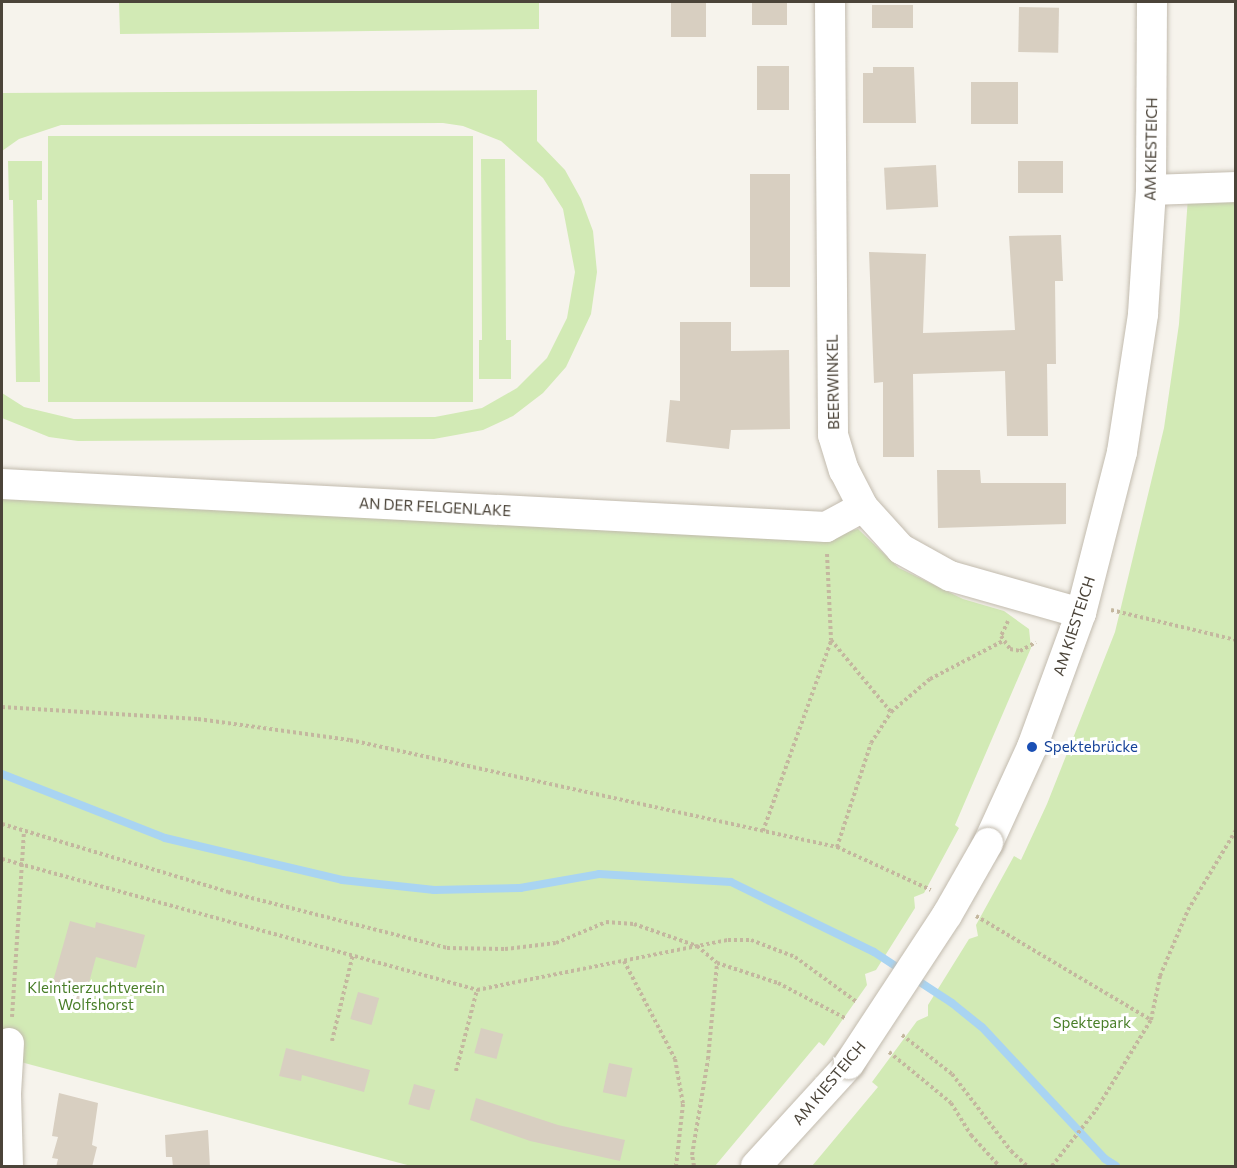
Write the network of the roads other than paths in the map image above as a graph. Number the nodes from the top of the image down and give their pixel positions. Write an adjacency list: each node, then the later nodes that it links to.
1 (830, 2): 6 (street, BEERWINKEL)
2 (1152, 2): 4 (street, AM KIESTEICH)
3 (1236, 187): 4 (street)
4 (1151, 190): 7 (street, AM KIESTEICH)
5 (2, 484): 6 (street, AN DER FELGENLAKE)
6 (863, 507): 7 (street, BEERWINKEL)
7 (1082, 608): 10 (street, AM KIESTEICH, bridge)
8 (9, 1043): 9 (street)
9 (8, 1167)
10 (756, 1167)

